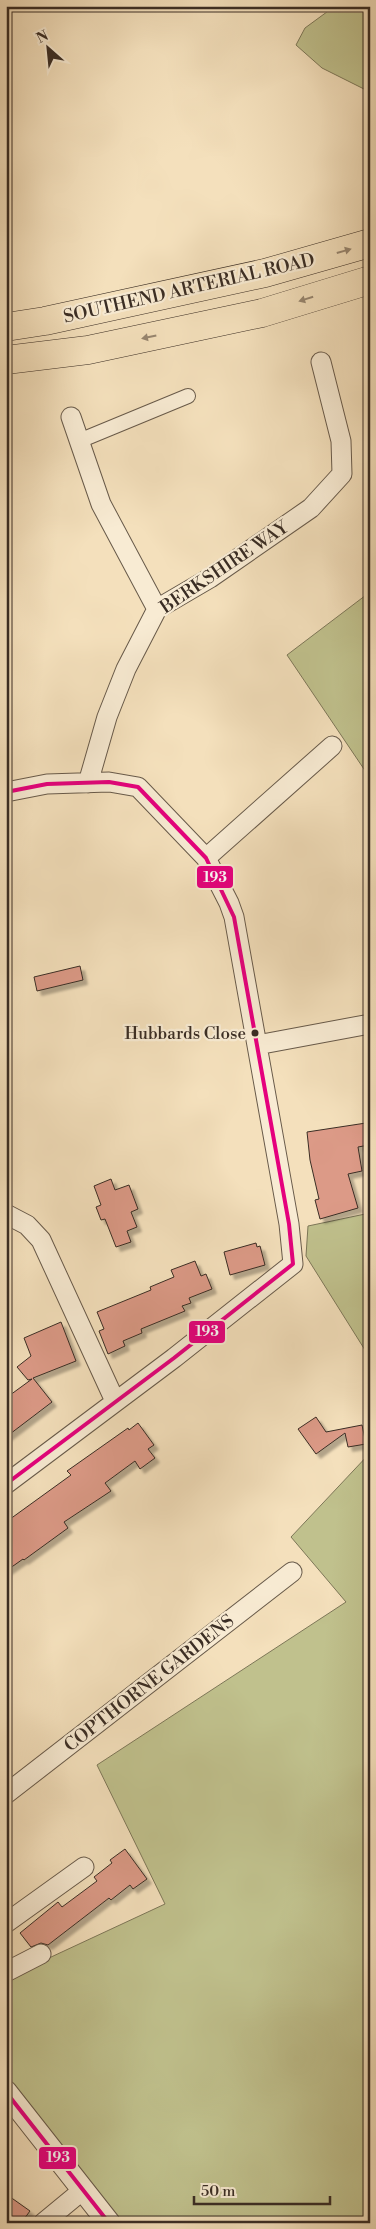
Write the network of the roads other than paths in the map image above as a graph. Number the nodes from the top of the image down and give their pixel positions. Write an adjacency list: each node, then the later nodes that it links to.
1 (370, 243): 3 (highway, SOUTHEND ARTERIAL ROAD, one-way to 1)
2 (370, 280): 4 (highway, SOUTHEND ARTERIAL ROAD, one-way to 4)
3 (6, 327)
4 (6, 360)
5 (321, 362): 9 (street, BERKSHIRE WAY)
6 (188, 396): 8 (street)
7 (71, 417): 8 (street)
8 (79, 441): 9 (street)
9 (157, 609): 11 (street, BERKSHIRE WAY)
10 (332, 746): 13 (street)
11 (88, 783): 12 (street); 13 (street)
12 (6, 792)
13 (206, 858): 15 (street)
14 (370, 1024): 15 (street)
15 (257, 1045): 17 (street)
16 (6, 1214): 17 (street)
17 (115, 1402): 18 (street)
18 (6, 1484)
19 (292, 1572): 20 (street, COPTHORNE GARDENS)
20 (6, 1794)
21 (84, 1867): 22 (street)
22 (6, 1923)
23 (42, 1954): 24 (street)
24 (7, 1966)
25 (6, 2092): 26 (street)
26 (83, 2190): 27 (street); 28 (street)
27 (44, 2223)
28 (109, 2223)

